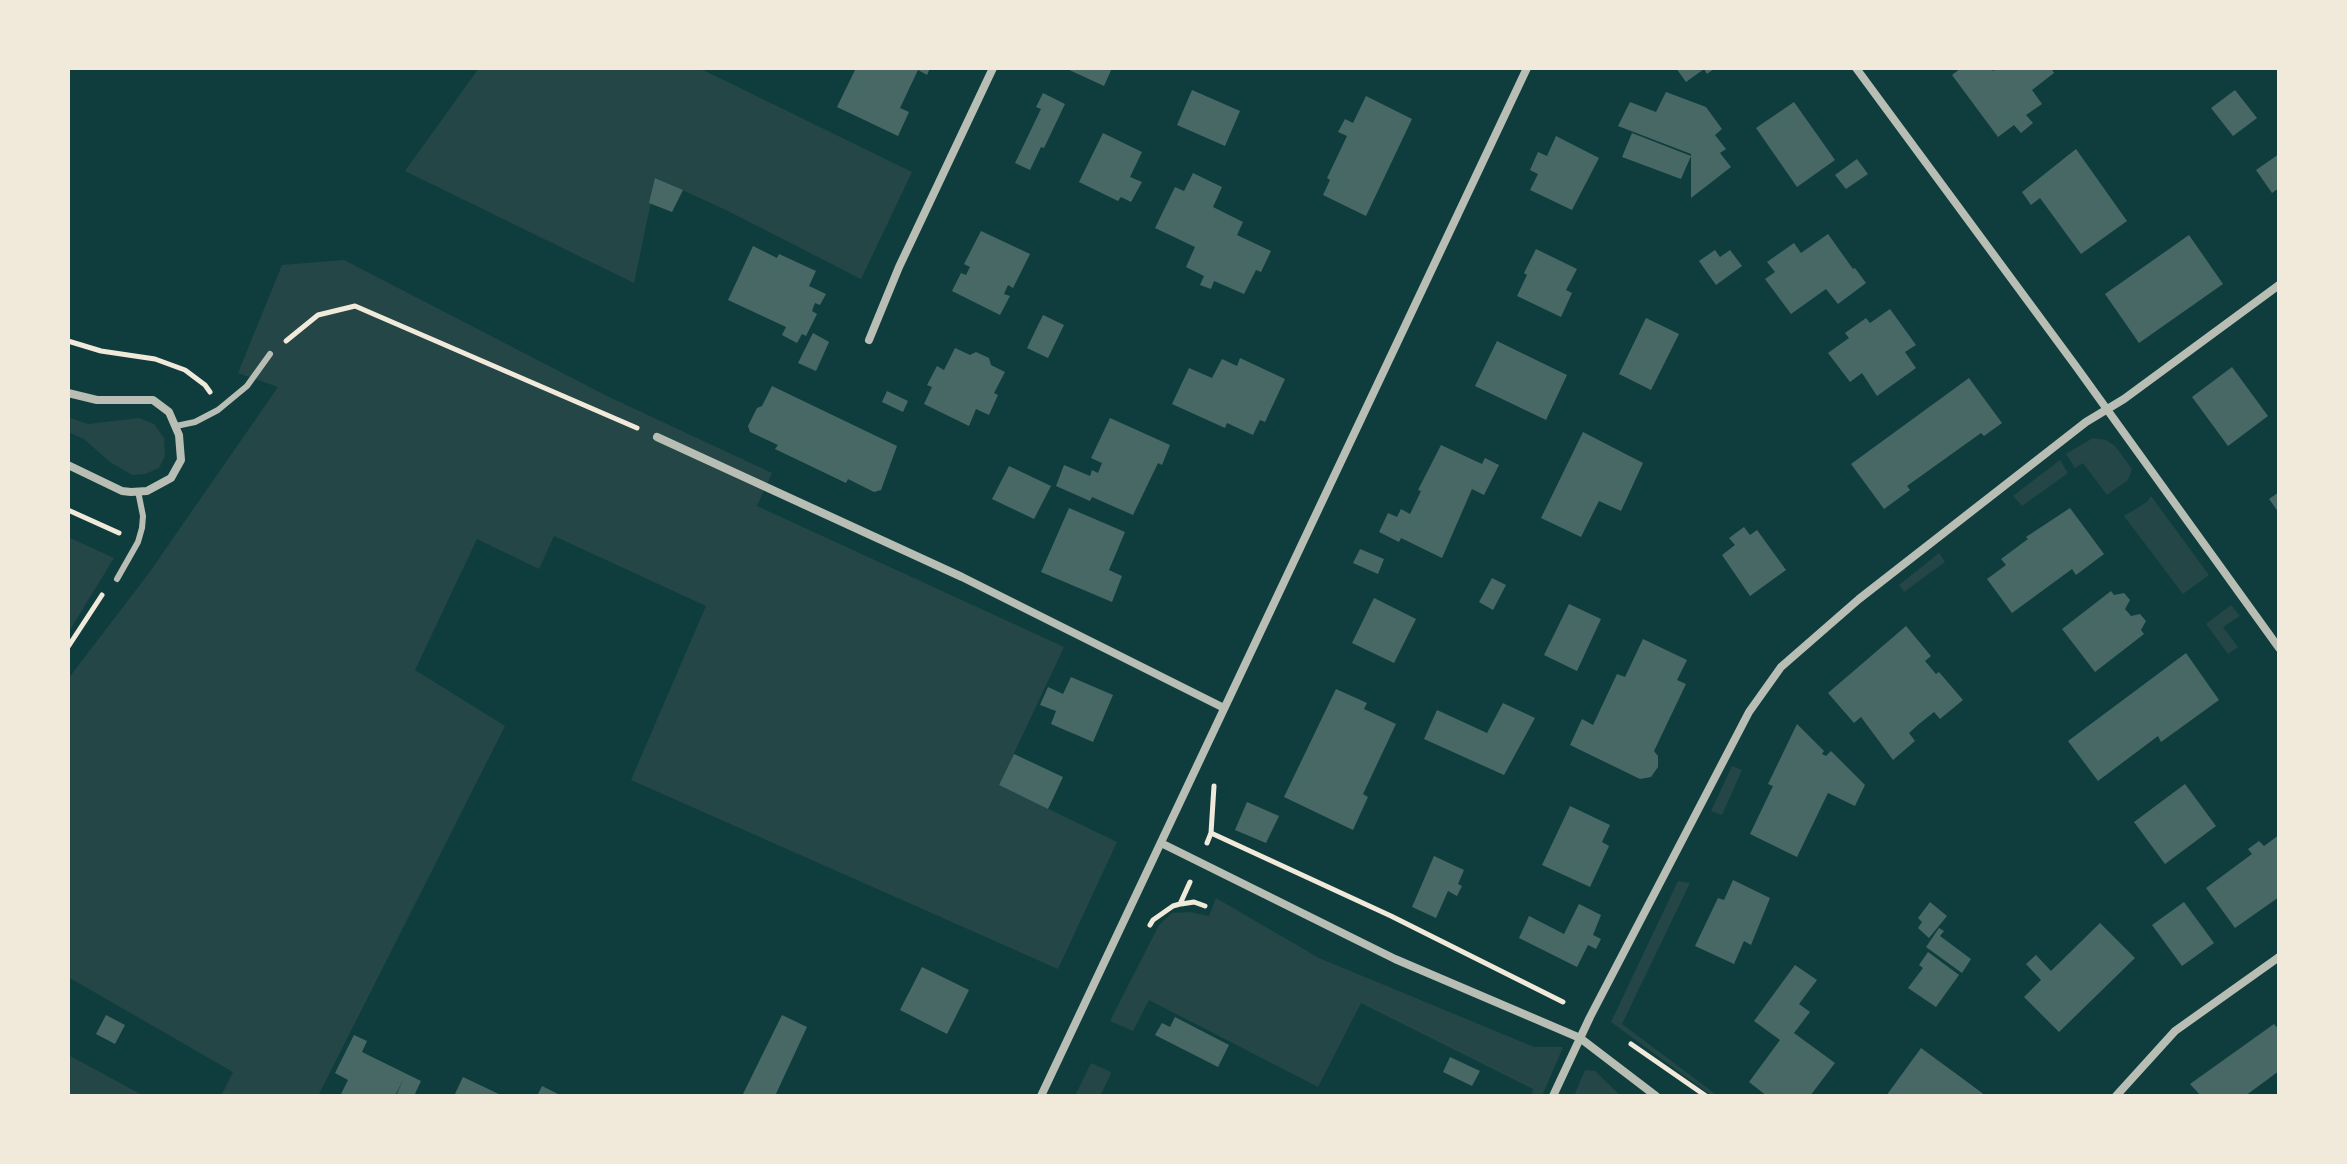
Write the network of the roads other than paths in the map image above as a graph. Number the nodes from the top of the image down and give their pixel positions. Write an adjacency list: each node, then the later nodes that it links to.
1 (993, 68): 5 (street)
2 (1527, 68): 15 (street)
3 (1856, 68): 8 (street)
4 (2279, 285): 8 (street)
5 (869, 340)
6 (270, 354): 9 (lane)
7 (68, 393): 9 (street)
8 (2107, 410): 14 (street); 18 (street)
9 (176, 426): 12 (street)
10 (657, 437): 15 (street)
11 (68, 465): 12 (street)
12 (138, 491): 13 (lane)
13 (117, 579)
14 (2279, 648)
15 (1224, 708): 16 (street)
16 (1161, 843): 18 (street); 19 (street)
17 (2279, 957): 22 (street)
18 (1580, 1038): 20 (street); 21 (street)
19 (1041, 1096)
20 (1553, 1096)
21 (1656, 1096)
22 (2116, 1096)

